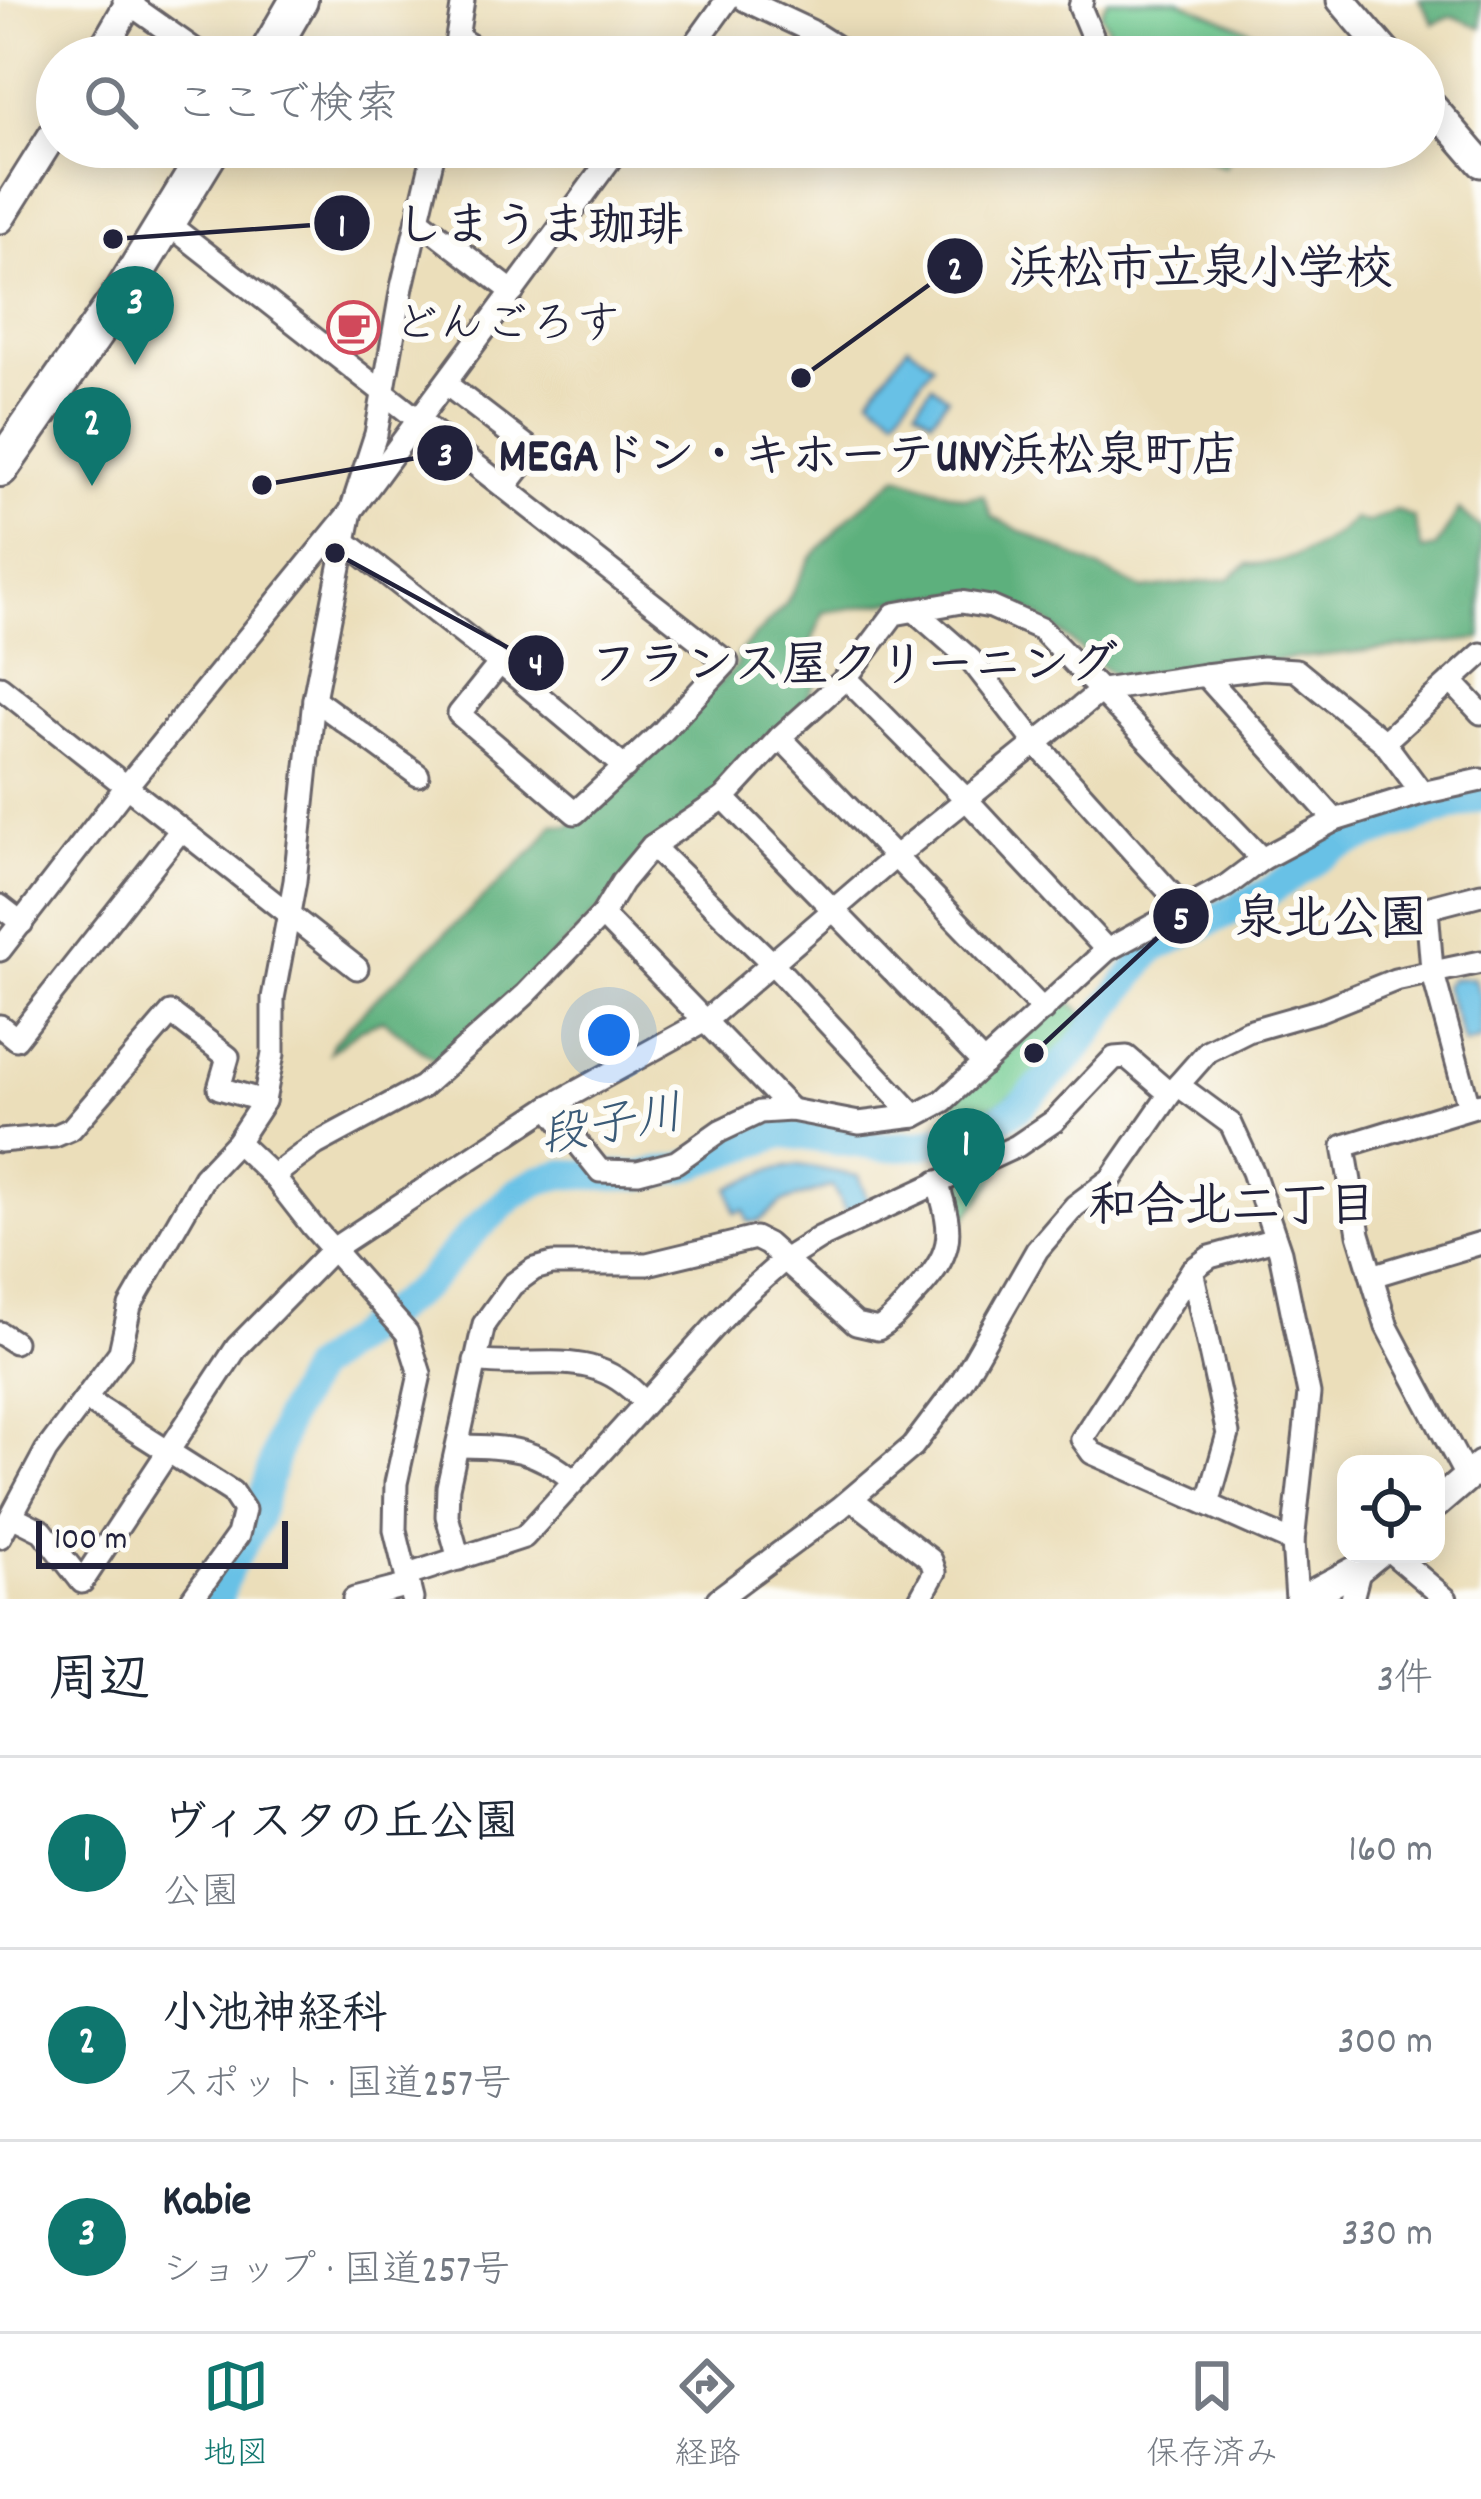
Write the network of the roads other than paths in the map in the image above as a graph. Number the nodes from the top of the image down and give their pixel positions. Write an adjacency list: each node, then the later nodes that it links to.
1 (299, 0): 10 (highway)
2 (463, 0): 11 (street)
3 (728, 0): 12 (street)
4 (746, 0): 13 (street)
5 (1082, 0): 14 (street)
6 (1341, 0): 15 (street)
7 (128, 1): 8 (street); 9 (street)
8 (109, 36)
9 (176, 36)
10 (278, 36)
11 (458, 36)
12 (701, 36)
13 (819, 36)
14 (1092, 36)
15 (1372, 36)
16 (1445, 121): 18 (street)
17 (36, 162): 22 (street)
18 (1481, 163)
19 (199, 168): 24 (highway)
20 (430, 168): 23 (street)
21 (605, 168): 25 (street)
22 (0, 219)
23 (418, 219): 25 (street); 27 (street)
24 (166, 222): 27 (street); 29 (highway)
25 (513, 292): 26 (street)
26 (446, 384): 28 (street); 30 (street)
27 (382, 390): 28 (street); 31 (street)
28 (420, 421): 30 (street); 31 (street)
29 (0, 468)
30 (505, 487): 46 (street)
31 (351, 511): 32 (street); 49 (street)
32 (346, 542): 35 (street); 41 (street)
33 (914, 610): 37 (street); 40 (street); 44 (street)
34 (1481, 654): 38 (street)
35 (500, 663): 46 (street); 46 (street)
36 (1205, 676): 40 (street); 45 (street); 53 (street)
37 (846, 678): 43 (street); 52 (street)
38 (1451, 681): 42 (street); 45 (street)
39 (0, 687): 49 (street)
40 (1102, 690): 44 (street); 57 (street)
41 (314, 699): 47 (street); 63 (street)
42 (1481, 713)
43 (780, 737): 51 (street); 56 (street)
44 (1034, 741): 52 (street); 60 (street)
45 (1384, 742): 50 (street)
46 (625, 768)
47 (418, 775)
48 (1481, 780): 50 (street)
49 (125, 788): 54 (street); 64 (street)
50 (1422, 793): 53 (street)
51 (724, 798): 55 (street); 61 (street)
52 (966, 799): 56 (street); 66 (street)
53 (1335, 820): 57 (street)
54 (180, 831): 63 (street); 73 (street)
55 (652, 846): 62 (street); 67 (street)
56 (896, 856): 61 (street); 71 (street)
57 (1262, 859): 60 (street)
58 (1481, 894): 70 (street)
59 (0, 906): 64 (street)
60 (1183, 908): 66 (street)
61 (833, 910): 67 (street); 74 (street)
62 (602, 915): 72 (street); 83 (street)
63 (288, 916): 69 (street); 76 (street)
64 (22, 923): 65 (street)
65 (0, 950)
66 (1107, 950): 71 (street)
67 (771, 962): 72 (street); 80 (street)
68 (1481, 962): 70 (street)
69 (357, 968)
70 (1432, 970): 75 (street); 77 (street)
71 (1043, 1010): 74 (street)
72 (705, 1022): 78 (street); 79 (street)
73 (0, 1026)
74 (984, 1064): 80 (street)
75 (1174, 1089): 84 (street); 85 (street); 99 (street)
76 (264, 1101): 81 (street); 82 (street)
77 (1475, 1105): 90 (street)
78 (549, 1107): 79 (street); 87 (street)
79 (790, 1110): 80 (street)
80 (915, 1116)
81 (0, 1141)
82 (237, 1142): 83 (street); 92 (street)
83 (273, 1176): 87 (street)
84 (937, 1182): 88 (street); 88 (street)
85 (1276, 1240): 89 (street); 103 (street)
86 (1481, 1243): 90 (street)
87 (333, 1249): 95 (street); 108 (street)
88 (783, 1262): 91 (street); 93 (street)
89 (1192, 1270): 100 (street); 100 (street)
90 (1372, 1276): 96 (street)
91 (475, 1361): 93 (street); 94 (street)
92 (87, 1400): 95 (street); 101 (street)
93 (644, 1402): 97 (street)
94 (458, 1446): 97 (street); 104 (street)
95 (168, 1452): 109 (street); 110 (street)
96 (1474, 1471): 98 (street)
97 (574, 1480): 104 (street)
98 (1445, 1496)
99 (851, 1499): 112 (street); 113 (street)
100 (1208, 1504): 103 (street)
101 (14, 1516): 102 (street); 109 (street)
102 (0, 1537)
103 (1293, 1542): 114 (street)
104 (459, 1559): 108 (street)
105 (1364, 1563): 114 (street)
106 (1367, 1563): 115 (street)
107 (1404, 1563): 116 (street)
108 (410, 1586): 111 (street)
109 (90, 1591)
110 (192, 1599)
111 (354, 1599)
112 (718, 1599)
113 (920, 1599)
114 (1300, 1599)
115 (1352, 1599)
116 (1446, 1599)

